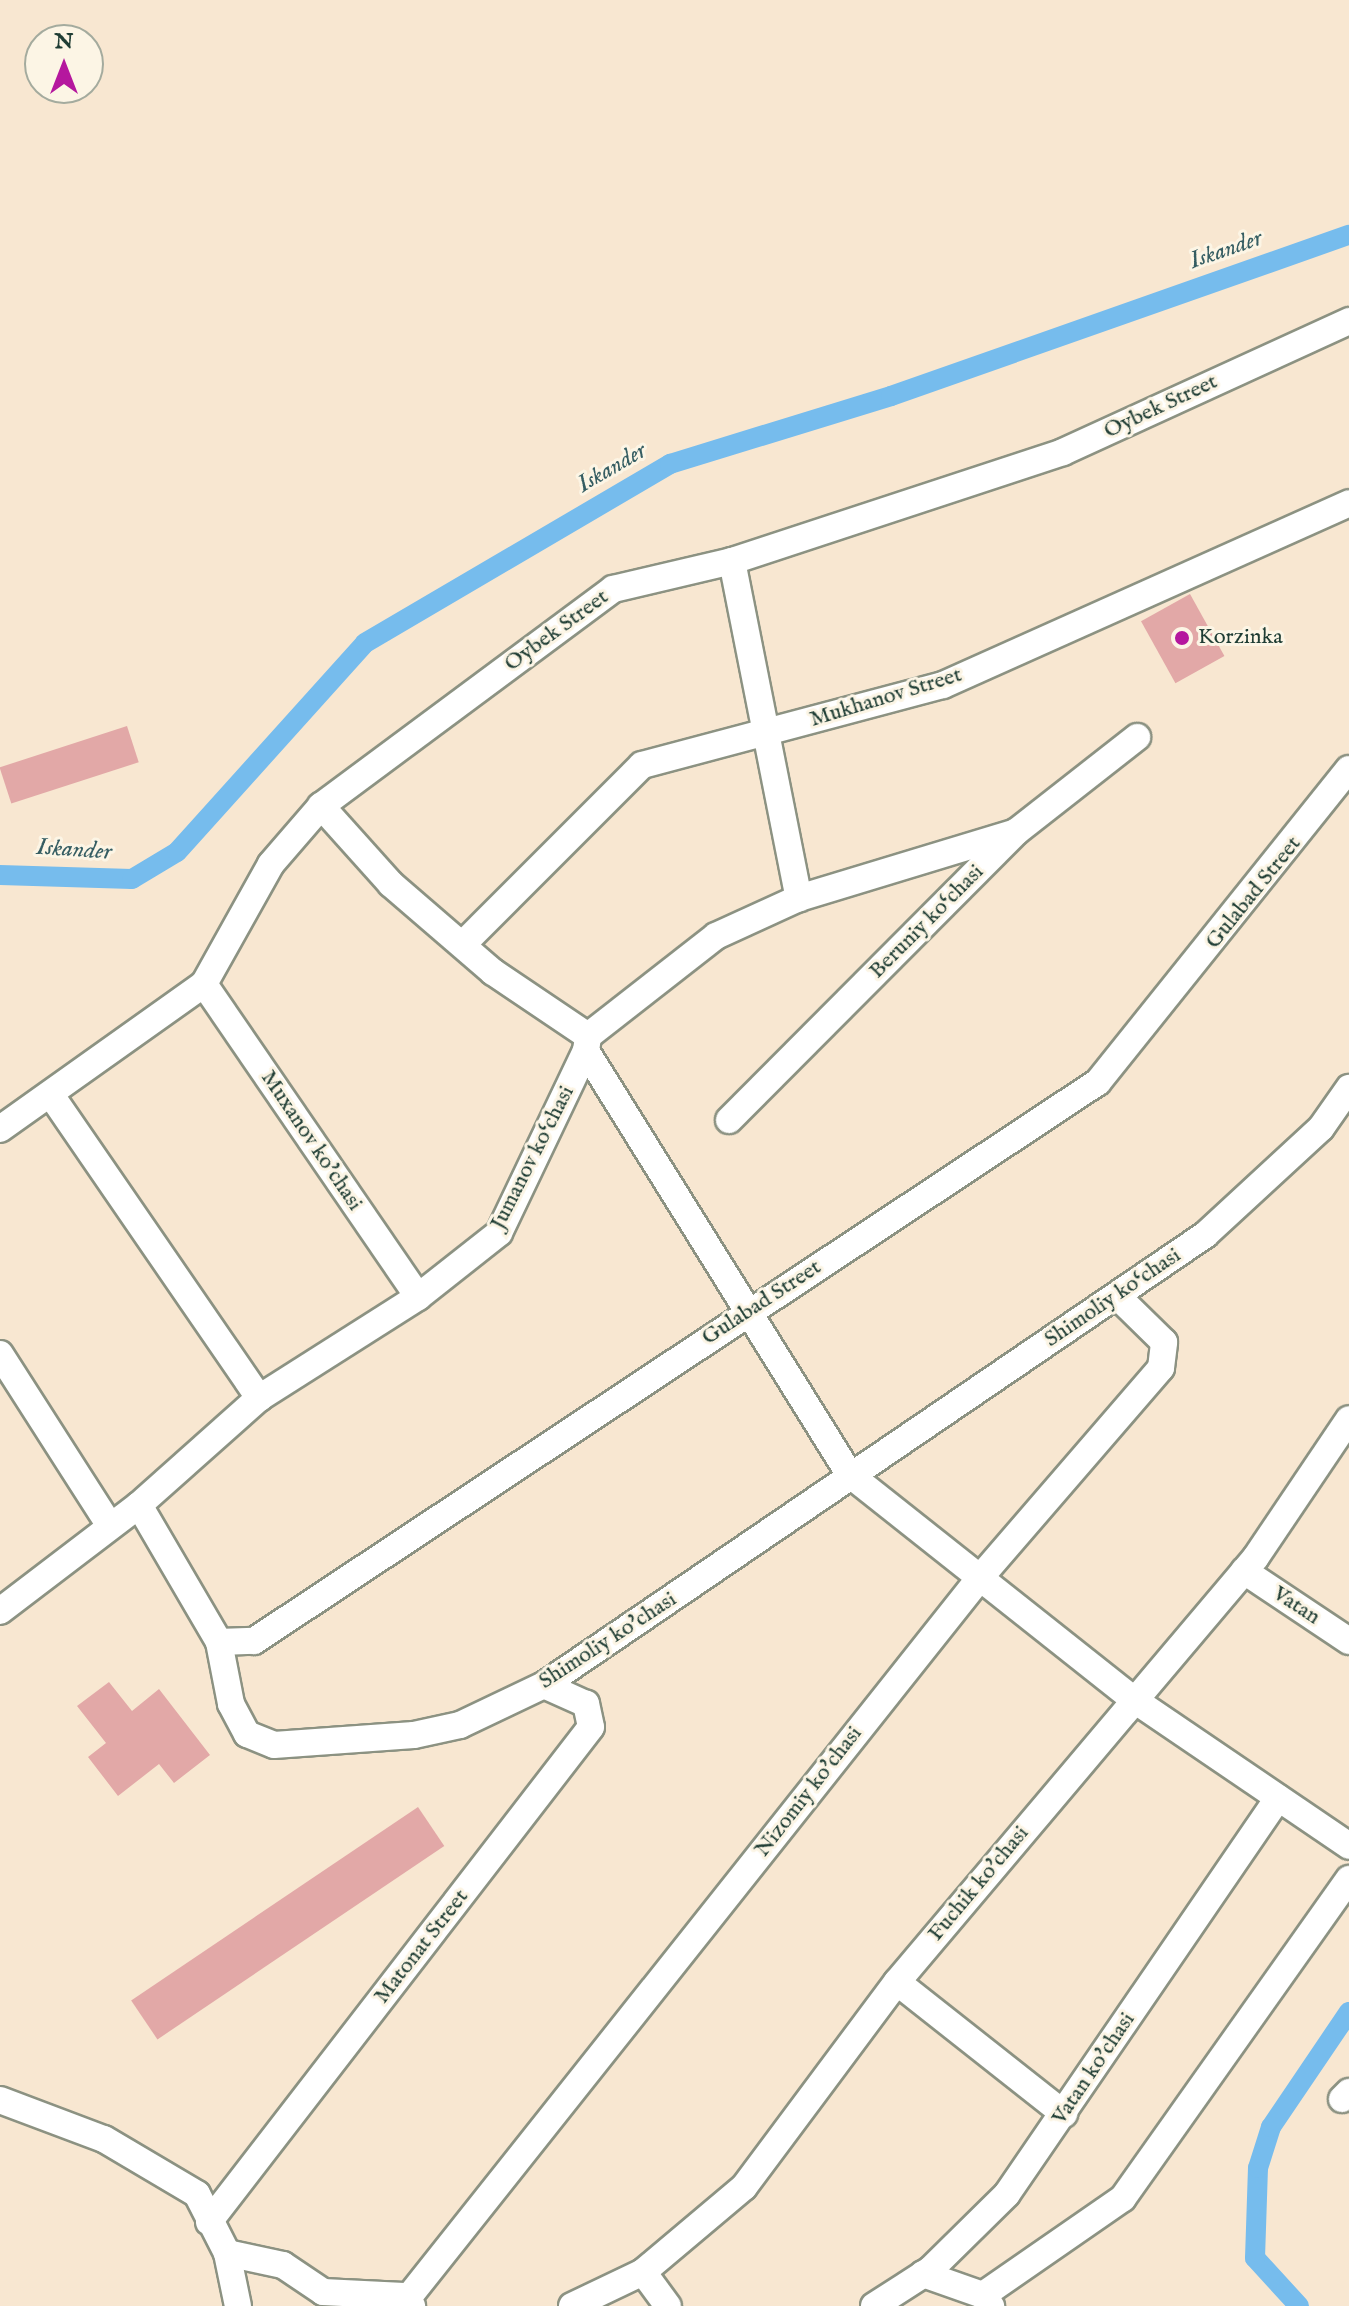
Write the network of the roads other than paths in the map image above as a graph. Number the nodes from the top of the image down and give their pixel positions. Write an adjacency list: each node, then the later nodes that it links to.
1 (1349, 321): 3 (street, Oybek Street)
2 (1349, 503): 4 (street, Mukhanov Street)
3 (732, 561): 4 (street); 7 (street, Oybek Street)
4 (768, 733): 9 (street); 10 (street, Mukhanov Street)
5 (1137, 737): 8 (street, Beruniy ko‘chasi)
6 (1349, 769): 19 (street, Gulabad Street)
7 (321, 806): 10 (street); 11 (street, Oybek Street)
8 (1016, 832): 9 (street, Jumanov ko‘chasi); 15 (street, Beruniy ko‘chasi)
9 (799, 898): 12 (street, Jumanov ko‘chasi)
10 (465, 942): 12 (street)
11 (204, 984): 14 (street, Oybek Street); 18 (street, Muxanov ko'chasi)
12 (587, 1043): 18 (street, Jumanov ko‘chasi); 19 (street, Jumanov ko‘chasi)
13 (1349, 1088): 17 (street, Shimoliy ko‘chasi)
14 (51, 1095): 16 (street, Oybek Street); 21 (street)
15 (729, 1120)
16 (0, 1129)
17 (1117, 1296): 23 (street, Shimoliy ko‘chasi); 27 (street, Nizomiy ko'chasi)
18 (418, 1297): 21 (street, Jumanov ko‘chasi)
19 (748, 1312): 23 (street, Jumanov ko‘chasi); 30 (street, Gulabad Street)
20 (0, 1354): 25 (street)
21 (259, 1398): 24 (street, Jumanov ko‘chasi)
22 (1349, 1419): 26 (street, Fuchik ko'chasi)
23 (849, 1474): 27 (street, Jumanov ko‘chasi); 31 (street, Shimoliy ko'chasi)
24 (139, 1505): 25 (street, Jumanov ko‘chasi); 30 (street)
25 (110, 1526): 28 (street, Jumanov ko‘chasi)
26 (1244, 1571): 29 (street, Vatan); 32 (street, Fuchik ko'chasi)
27 (978, 1580): 32 (street, Jumanov ko‘chasi); 44 (street, Nizomiy ko'chasi)
28 (0, 1611)
29 (1349, 1641)
30 (219, 1642): 31 (street, Shimoliy ko'chasi)
31 (544, 1685): 39 (street, Matonat Street)
32 (1133, 1699): 33 (street, Jumanov ko‘chasi); 36 (street, Fuchik ko'chasi)
33 (1278, 1798): 34 (street, Jumanov ko‘chasi); 38 (street, Vatan ko'chasi)
34 (1349, 1846)
35 (1349, 1879): 43 (street)
36 (897, 1982): 38 (street); 41 (street, Fuchik ko'chasi)
37 (0, 2100): 39 (street)
38 (1064, 2114): 42 (street, Vatan ko'chasi)
39 (209, 2222): 40 (street)
40 (227, 2253): 44 (street); 45 (street)
41 (643, 2272): 46 (street, Fuchik ko'chasi); 47 (street)
42 (923, 2274): 43 (street); 48 (street, Vatan ko'chasi)
43 (987, 2300)
44 (410, 2302)
45 (238, 2306)
46 (572, 2306)
47 (668, 2306)
48 (874, 2306)

